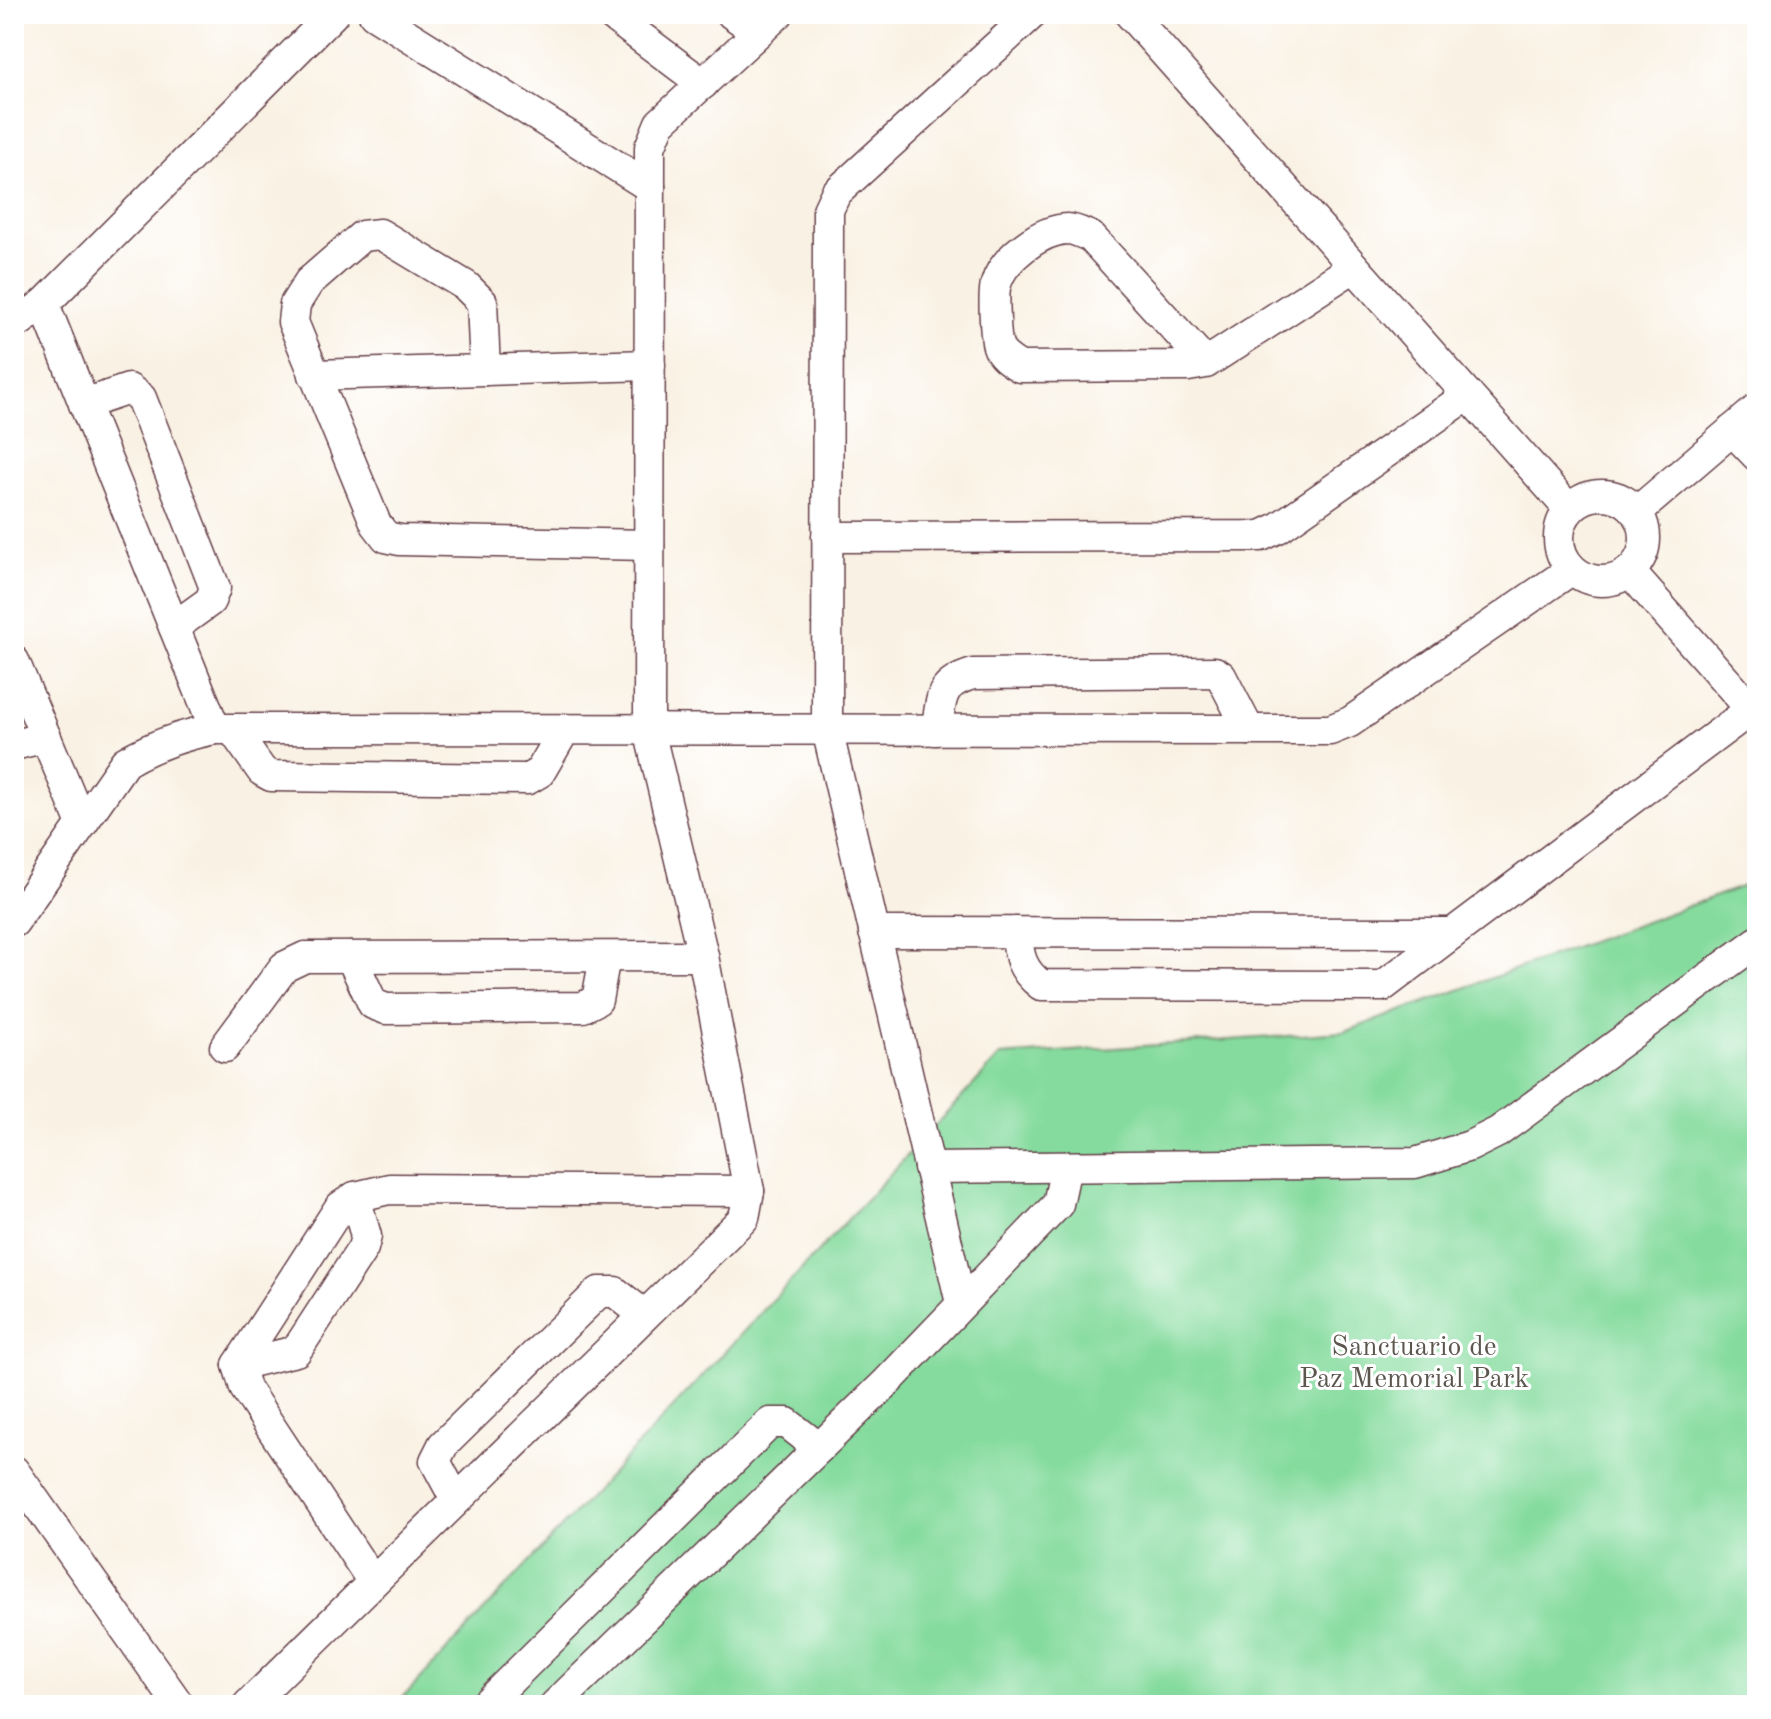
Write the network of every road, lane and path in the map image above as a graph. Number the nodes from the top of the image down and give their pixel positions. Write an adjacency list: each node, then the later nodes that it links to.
1 (333, 14): 11 (street)
2 (374, 14): 9 (street)
3 (610, 14): 8 (street)
4 (732, 14): 7 (street)
5 (1032, 14): 24 (street)
6 (1130, 14): 10 (street)
7 (768, 23): 8 (street)
8 (703, 84): 9 (street)
9 (650, 187): 14 (street)
10 (1354, 267): 13 (street); 17 (street)
11 (44, 304): 12 (street); 18 (street)
12 (14, 325)
13 (1206, 363): 13 (street)
14 (650, 365): 15 (street); 25 (street)
15 (485, 370): 16 (street); 16 (street)
16 (314, 375): 25 (street)
17 (1468, 395): 22 (street); 24 (street)
18 (84, 404): 28 (street); 28 (street)
19 (1757, 409): 20 (street)
20 (1732, 430): 21 (street); 23 (street)
21 (1757, 456)
22 (1569, 509): 23 (street); 26 (street)
23 (1638, 511): 27 (street)
24 (827, 537): 32 (street)
25 (649, 545): 34 (street)
26 (1571, 570): 27 (street); 36 (street)
27 (1630, 572): 30 (street)
28 (174, 627): 33 (street)
29 (14, 661): 37 (street)
30 (1755, 710): 43 (street)
31 (565, 729): 33 (street); 33 (street); 34 (street)
32 (827, 729): 34 (street); 35 (street); 41 (street)
33 (224, 730): 39 (street)
34 (649, 730): 45 (street)
35 (936, 730): 36 (street); 36 (street)
36 (1249, 730)
37 (46, 737): 38 (street); 39 (street)
38 (14, 745)
39 (82, 824): 40 (street)
40 (14, 922)
41 (874, 932): 42 (street); 50 (street)
42 (1016, 932): 43 (street); 43 (street)
43 (1453, 933)
44 (1757, 942): 49 (street)
45 (703, 956): 47 (street); 51 (street)
46 (351, 957): 47 (street); 47 (street); 48 (street)
47 (605, 957)
48 (225, 1047)
49 (1066, 1167): 50 (street); 53 (street)
50 (929, 1168): 53 (street)
51 (749, 1191): 52 (street); 54 (street)
52 (355, 1197): 55 (street); 55 (street)
53 (961, 1303): 56 (street)
54 (644, 1315): 58 (street); 58 (street)
55 (238, 1365): 59 (street)
56 (819, 1448): 62 (street); 63 (street)
57 (14, 1471): 60 (street)
58 (456, 1500): 59 (street)
59 (373, 1582): 61 (street)
60 (179, 1705)
61 (248, 1705)
62 (485, 1705)
63 (555, 1705)

